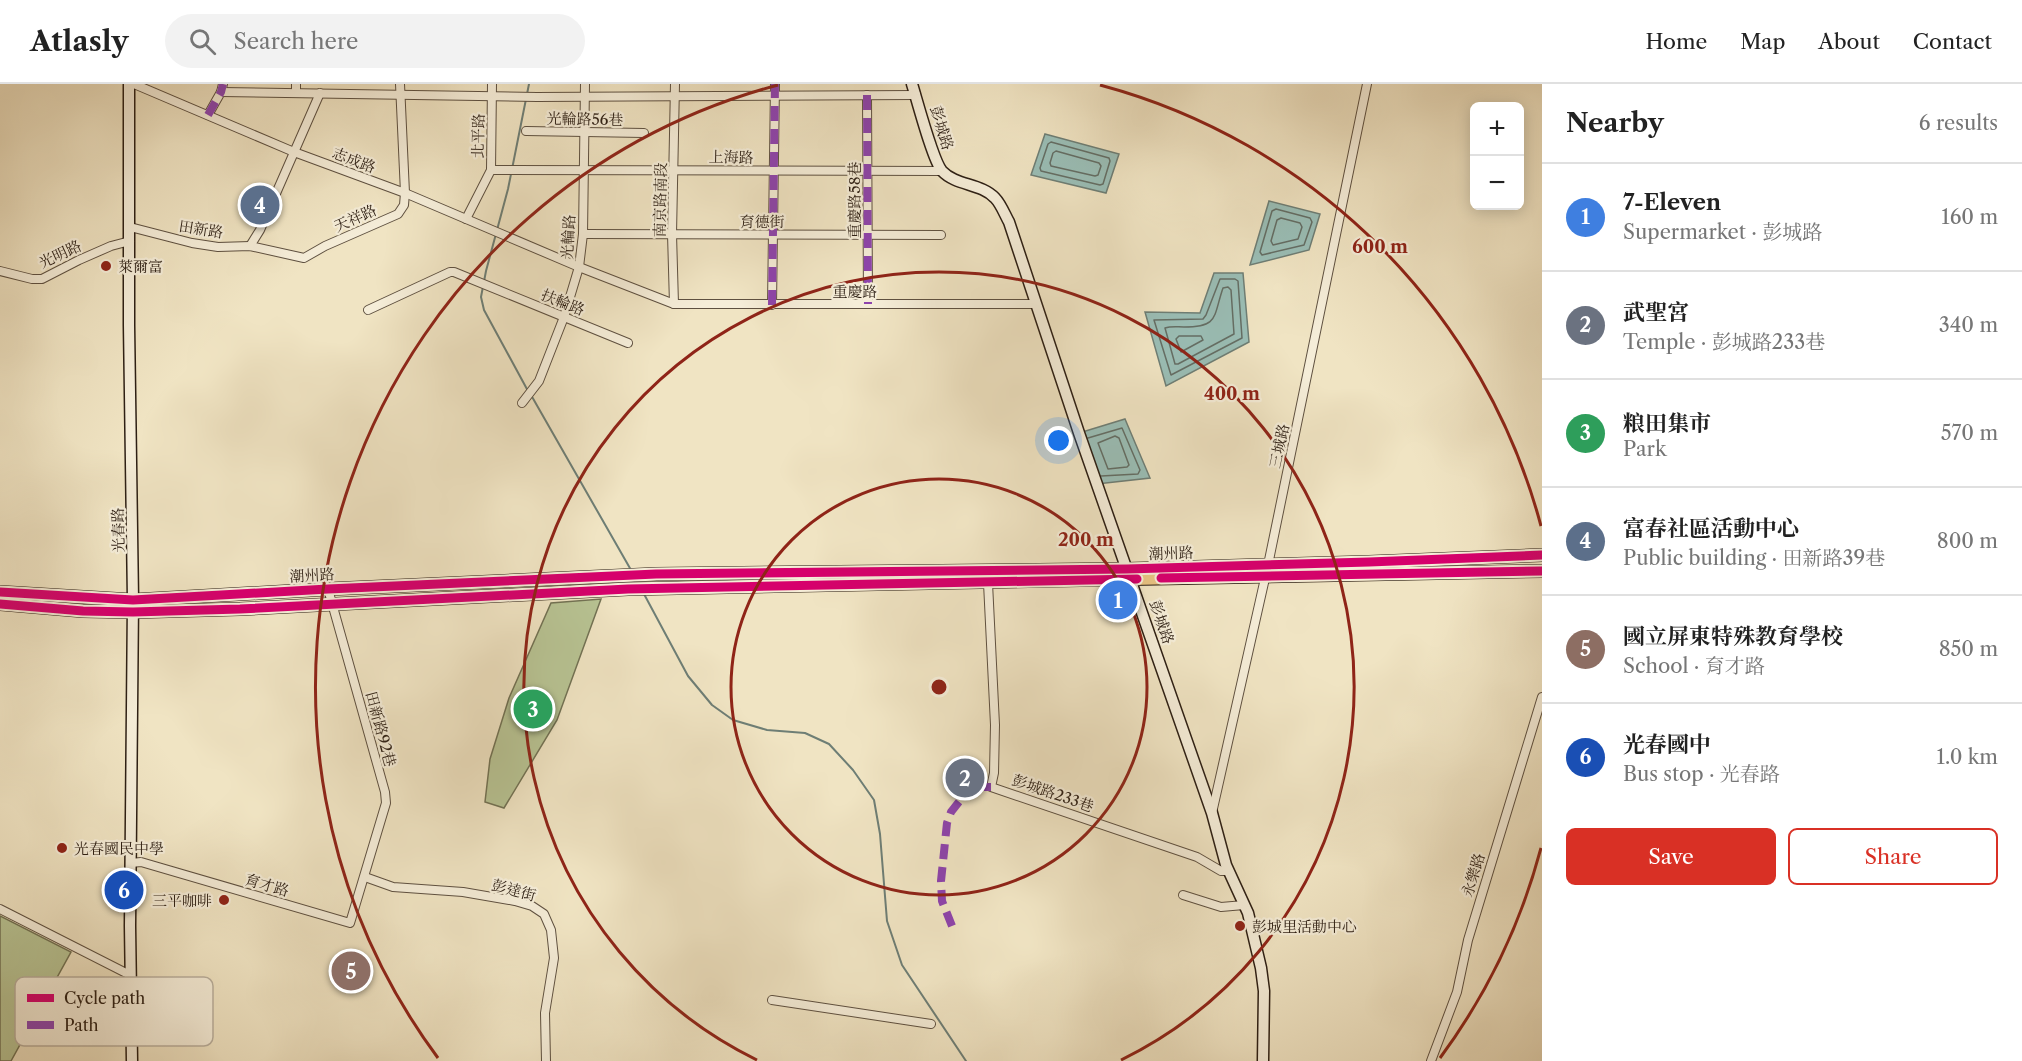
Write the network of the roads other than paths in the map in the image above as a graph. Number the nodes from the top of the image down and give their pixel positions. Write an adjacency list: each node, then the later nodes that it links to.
1 (129, 84): 33 (street, 光春路)
2 (134, 84): 20 (street, 志成路)
3 (296, 84): 12 (street)
4 (400, 84): 15 (street)
5 (492, 84): 16 (street, 北平路)
6 (585, 84): 19 (street, 光輪路)
7 (675, 84): 17 (street, 南京路南段)
8 (775, 84): 18 (street)
9 (1367, 84): 53 (street, 三城路)
10 (222, 88): 12 (street); 20 (street)
11 (914, 89): 14 (street); 30 (street, 彭城路)
12 (296, 93): 13 (street)
13 (320, 93): 15 (street); 24 (street)
14 (867, 95): 18 (street); 29 (street, 重慶路58巷)
15 (400, 96): 16 (street); 31 (street)
16 (493, 96): 19 (street); 26 (street, 北平路)
17 (675, 96): 18 (street); 19 (street); 27 (street, 南京路南段)
18 (774, 96): 28 (street)
19 (585, 97): 22 (street, 光輪路)
20 (208, 115): 24 (street, 志成路)
21 (526, 131): 22 (street, 光輪路56巷)
22 (584, 133): 23 (street, 光輪路56巷); 25 (street, 光輪路)
23 (644, 133)
24 (294, 152): 31 (street, 志成路); 40 (street)
25 (583, 169): 26 (street, 上海路); 27 (street, 上海路); 34 (street, 光輪路)
26 (491, 170): 32 (street, 北平路)
27 (674, 170): 28 (street, 上海路); 35 (street, 南京路南段)
28 (773, 171): 29 (street, 上海路); 36 (street)
29 (867, 171): 30 (street, 上海路); 37 (street, 重慶路58巷)
30 (942, 171): 46 (street, 彭城路)
31 (405, 193): 32 (street, 志成路); 41 (street, 天祥路)
32 (466, 219): 42 (street, 志成路)
33 (130, 227): 39 (street, 光春路); 40 (street, 田新路)
34 (583, 234): 35 (street, 育德街); 42 (street, 光輪路)
35 (672, 234): 36 (street, 育德街); 44 (street, 南京路南段)
36 (772, 234): 37 (street, 育德街); 47 (street)
37 (867, 235): 38 (street, 育德街); 45 (street, 重慶路58巷)
38 (941, 235)
39 (130, 241): 43 (street, 光明路); 61 (street, 光春路)
40 (250, 246): 41 (street, 田新路)
41 (304, 258)
42 (579, 267): 44 (street); 49 (street, 光輪路)
43 (0, 271)
44 (674, 304): 47 (street, 重慶路)
45 (868, 304): 46 (street, 重慶路); 47 (street, 重慶路)
46 (1036, 304): 55 (street, 彭城路)
47 (772, 305)
48 (368, 310): 49 (street, 扶輪路)
49 (564, 317): 50 (street, 扶輪路); 51 (street, 光輪路)
50 (628, 343)
51 (524, 399)
52 (1542, 555): 53 (main road, 潮州路)
53 (1267, 570): 54 (main road, 潮州路); 55 (main road, 潮州路); 63 (street, 三城路)
54 (1542, 571)
55 (1129, 574): 56 (main road, 潮州路); 57 (main road, 潮州路); 63 (street, 彭城路)
56 (988, 583): 60 (main road, 潮州路); 65 (street, 彭城路233巷)
57 (327, 589): 60 (street, 田新路92巷); 61 (main road, 潮州路)
58 (0, 592): 61 (main road, 潮州路)
59 (0, 604): 61 (main road, 潮州路)
60 (332, 604): 61 (main road, 潮州路); 66 (street, 田新路92巷)
61 (133, 606): 64 (street, 光春路)
62 (1542, 697): 77 (street, 永樂路)
63 (1212, 813): 65 (street, 彭城路)
64 (131, 863): 66 (street, 育才路); 70 (street, 光春路)
65 (1229, 871): 68 (street, 彭城路)
66 (365, 878): 75 (street, 彭達街)
67 (1183, 895): 68 (street)
68 (1244, 905): 76 (street, 彭城路)
69 (0, 909): 70 (street)
70 (130, 975)
71 (772, 1000): 72 (street)
72 (931, 1024)
73 (132, 1046): 74 (street, 光春路)
74 (132, 1061)
75 (546, 1061)
76 (1263, 1061)
77 (1431, 1061)

